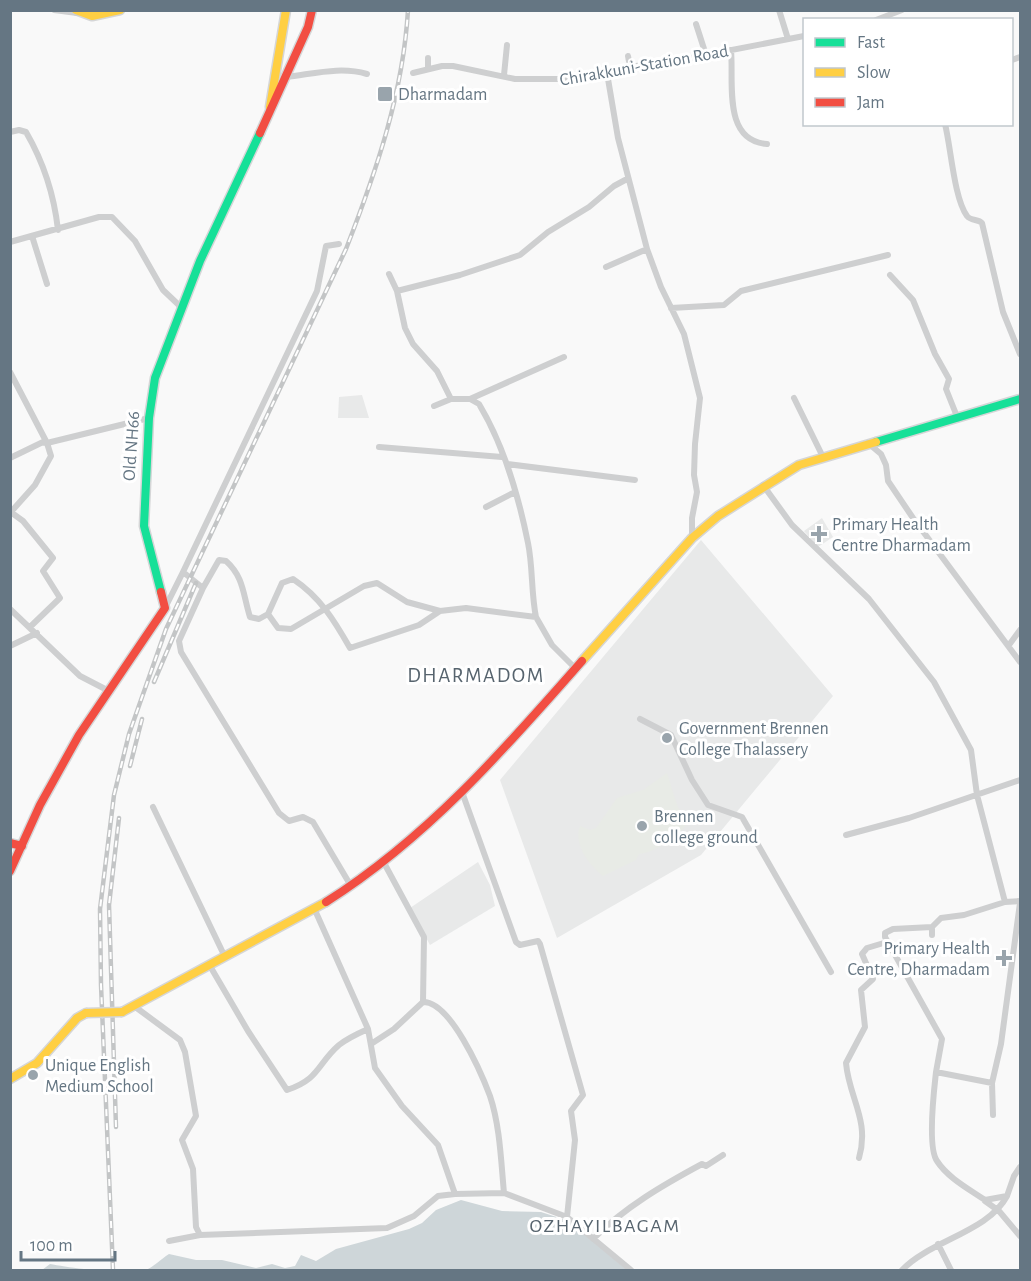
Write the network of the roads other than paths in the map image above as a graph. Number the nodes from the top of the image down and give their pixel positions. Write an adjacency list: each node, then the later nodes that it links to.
1 (54, 10): 7 (street)
2 (120, 10): 7 (main road)
3 (286, 10): 24 (main road)
4 (312, 10): 22 (main road, Old NH66)
5 (778, 10): 11 (street)
6 (902, 10): 8 (street)
7 (77, 12)
8 (878, 16)
9 (696, 24): 14 (street)
10 (803, 36): 11 (street, Chirakkuni-Station Road)
11 (788, 39): 13 (street, Chirakkuni-Station Road)
12 (507, 45): 23 (street)
13 (731, 50): 14 (street, Chirakkuni-Station Road); 27 (street)
14 (706, 55): 17 (street, Chirakkuni-Station Road)
15 (628, 56): 17 (street)
16 (428, 58): 18 (street)
17 (630, 67): 20 (street, Chirakkuni-Station Road)
18 (428, 69): 19 (street, Chirakkuni-Station Road); 23 (street, Chirakkuni-Station Road)
19 (413, 73)
20 (607, 73): 23 (street, Chirakkuni-Station Road); 28 (street)
21 (367, 74): 22 (street)
22 (286, 77): 24 (main road, Old NH66)
23 (506, 77)
24 (269, 114): 40 (main road, Old NH66)
25 (945, 126): 42 (street)
26 (10, 132): 29 (street)
27 (767, 144)
28 (627, 179): 33 (street); 39 (street)
29 (58, 230): 30 (street); 40 (street)
30 (32, 236): 31 (street); 38 (street)
31 (10, 242)
32 (339, 244): 65 (street)
33 (647, 249): 35 (street); 41 (street)
34 (888, 255): 41 (street)
35 (606, 267)
36 (389, 274): 39 (street)
37 (890, 275): 51 (street)
38 (47, 284)
39 (397, 291): 46 (street)
40 (182, 308): 50 (main road, Old NH66)
41 (671, 308): 64 (street)
42 (1020, 354)
43 (564, 357): 47 (street)
44 (10, 372): 52 (street)
45 (794, 398): 56 (street)
46 (451, 399): 47 (street); 49 (street)
47 (470, 399): 55 (street)
48 (1020, 399): 51 (main road)
49 (434, 406)
50 (149, 418): 52 (street); 68 (main road, Old NH66)
51 (958, 419): 53 (main road)
52 (48, 443): 57 (street); 63 (street)
53 (868, 443): 56 (main road); 76 (street)
54 (379, 447): 55 (street)
55 (502, 457): 58 (street)
56 (823, 457): 60 (main road)
57 (10, 458)
58 (507, 464): 59 (street); 61 (street)
59 (634, 480)
60 (763, 485): 64 (main road); 84 (street)
61 (515, 492): 62 (street); 72 (street)
62 (486, 507)
63 (11, 513): 73 (street)
64 (692, 538): 79 (main road)
65 (183, 572): 66 (street); 68 (street)
66 (202, 588): 71 (street); 91 (street)
67 (326, 607): 70 (street); 70 (street); 71 (street); 71 (street)
68 (165, 608): 80 (main road)
69 (10, 609): 73 (street)
70 (441, 611): 72 (street)
71 (268, 614)
72 (536, 617): 79 (street)
73 (31, 626): 75 (street)
74 (1020, 630): 76 (street)
75 (37, 633): 77 (street); 80 (street)
76 (1009, 645): 78 (street)
77 (10, 646)
78 (1020, 662)
79 (576, 669): 83 (main road)
80 (109, 691): 88 (main road)
81 (640, 719): 98 (street)
82 (1020, 780): 84 (street)
83 (462, 792): 89 (main road); 115 (street)
84 (976, 795): 86 (street); 92 (street)
85 (153, 807): 96 (street)
86 (846, 835)
87 (10, 843): 88 (main road)
88 (22, 846): 90 (main road)
89 (382, 861): 91 (main road); 99 (street)
90 (10, 871)
91 (351, 886): 94 (main road)
92 (1005, 902): 93 (street); 95 (street)
93 (1020, 902): 105 (street)
94 (314, 908): 96 (main road); 101 (street)
95 (887, 942): 103 (street); 108 (street)
96 (225, 957): 97 (main road)
97 (210, 966): 100 (main road); 101 (street)
98 (831, 972)
99 (423, 1002): 102 (street); 110 (street)
100 (134, 1006): 104 (main road, bridge); 116 (street)
101 (368, 1029): 102 (street)
102 (371, 1044): 111 (street)
103 (936, 1072): 105 (street); 113 (street)
104 (10, 1079)
105 (992, 1083): 106 (street)
106 (993, 1115)
107 (723, 1155): 118 (street)
108 (859, 1158)
109 (1020, 1167): 112 (street)
110 (504, 1192): 111 (street); 115 (street)
111 (455, 1194): 116 (street)
112 (1008, 1196): 113 (street); 114 (street)
113 (985, 1200): 114 (street)
114 (999, 1211): 117 (street); 120 (street)
115 (567, 1217): 118 (street)
116 (200, 1235): 119 (street)
117 (1020, 1236)
118 (593, 1239): 121 (street)
119 (169, 1241)
120 (938, 1244): 122 (street); 123 (street)
121 (631, 1270)
122 (902, 1270)
123 (951, 1270)

